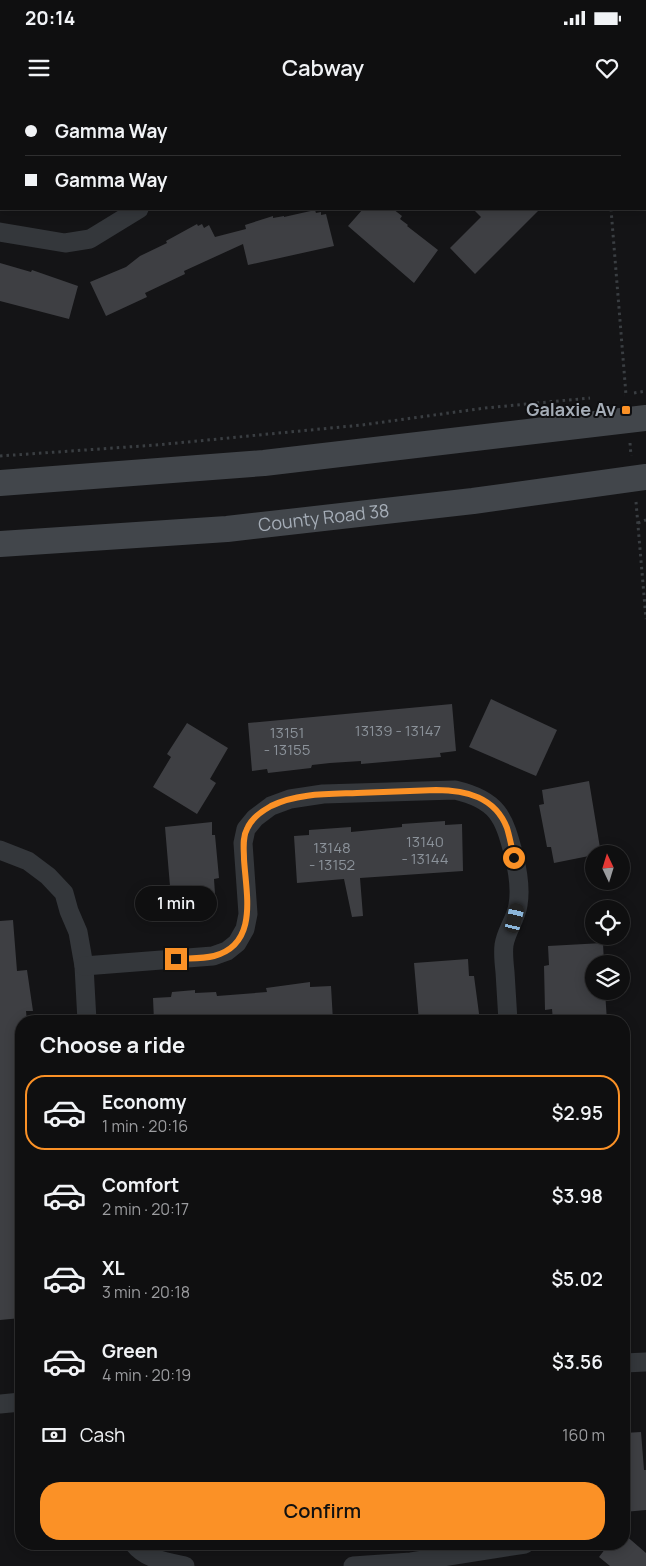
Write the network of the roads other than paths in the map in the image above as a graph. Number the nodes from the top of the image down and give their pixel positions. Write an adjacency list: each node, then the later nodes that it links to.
1 (137, 210): 2 (street)
2 (0, 232)
3 (646, 418): 5 (main road)
4 (646, 477): 6 (main road, County Road 38)
5 (0, 483)
6 (0, 544)
7 (0, 850): 8 (street)
8 (84, 966): 9 (street); 10 (street)
9 (87, 1015)
10 (508, 1015)
11 (646, 1362): 12 (street)
12 (630, 1363)
13 (15, 1403): 14 (street)
14 (0, 1404)
15 (138, 1550): 17 (street)
16 (487, 1550): 18 (street)
17 (185, 1566)
18 (353, 1566)

